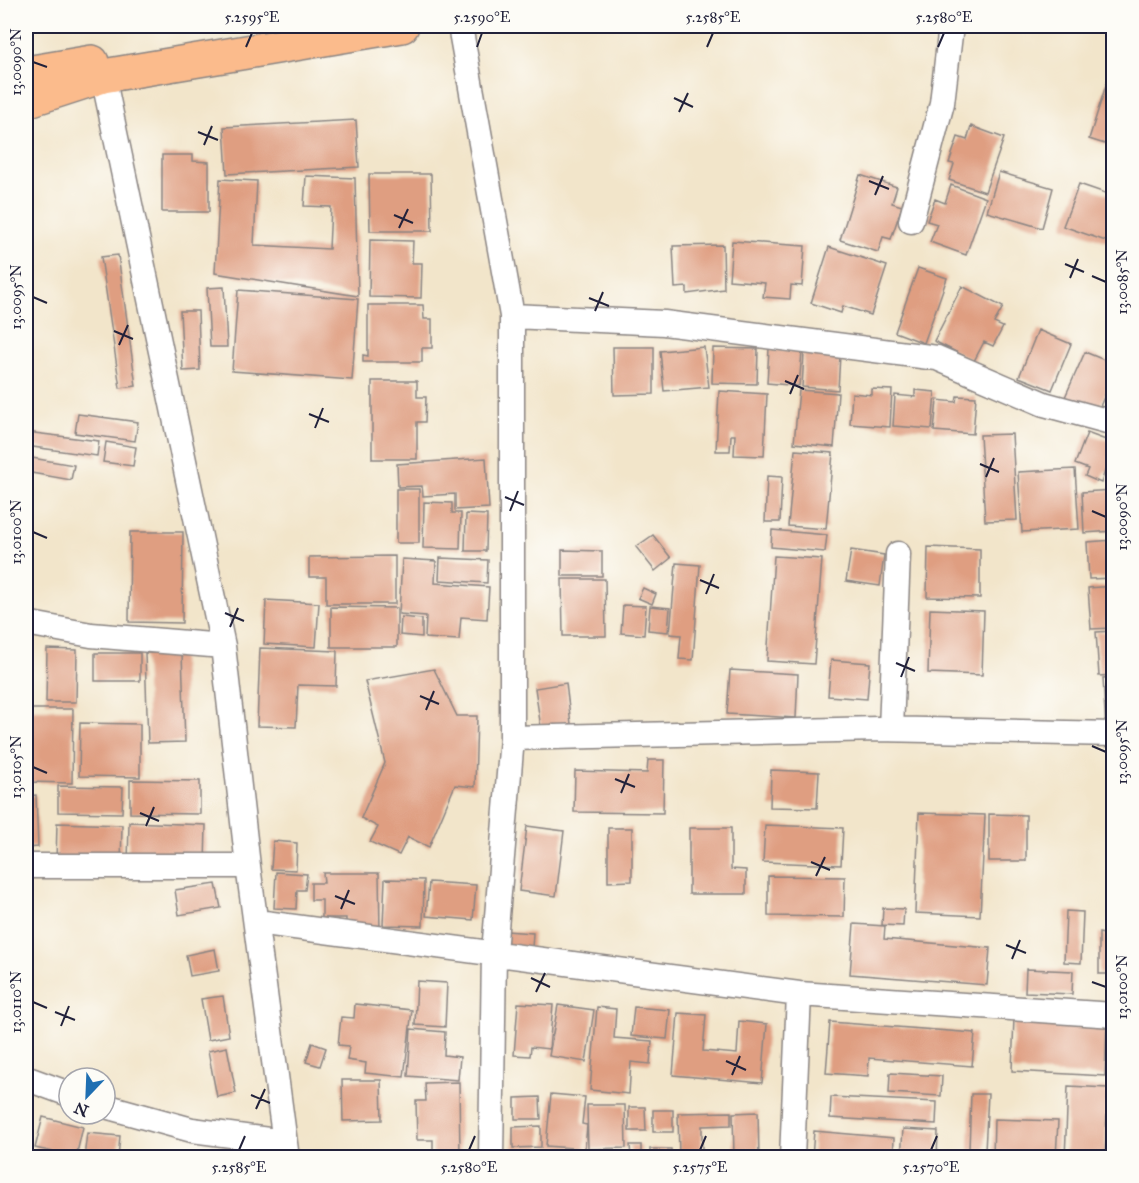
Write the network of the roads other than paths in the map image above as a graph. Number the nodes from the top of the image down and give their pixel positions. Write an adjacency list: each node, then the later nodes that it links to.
1 (304, 26): 5 (main road)
2 (402, 26): 6 (main road)
3 (460, 26): 9 (street)
4 (951, 26): 8 (street)
5 (26, 73)
6 (102, 76): 7 (main road); 13 (street)
7 (26, 100)
8 (911, 221)
9 (512, 316): 10 (street); 16 (street)
10 (1113, 423)
11 (898, 554): 14 (street)
12 (26, 623): 13 (street)
13 (223, 646): 18 (street)
14 (891, 729): 15 (street); 16 (street)
15 (1113, 734)
16 (512, 738): 20 (street)
17 (26, 866): 18 (street)
18 (248, 866): 19 (street)
19 (257, 922): 20 (street); 26 (street)
20 (494, 952): 21 (street); 27 (street)
21 (799, 994): 22 (street); 28 (street)
22 (1113, 1015)
23 (28, 1079): 24 (street)
24 (57, 1090)
25 (117, 1109): 26 (street)
26 (286, 1150)
27 (491, 1158)
28 (792, 1158)

